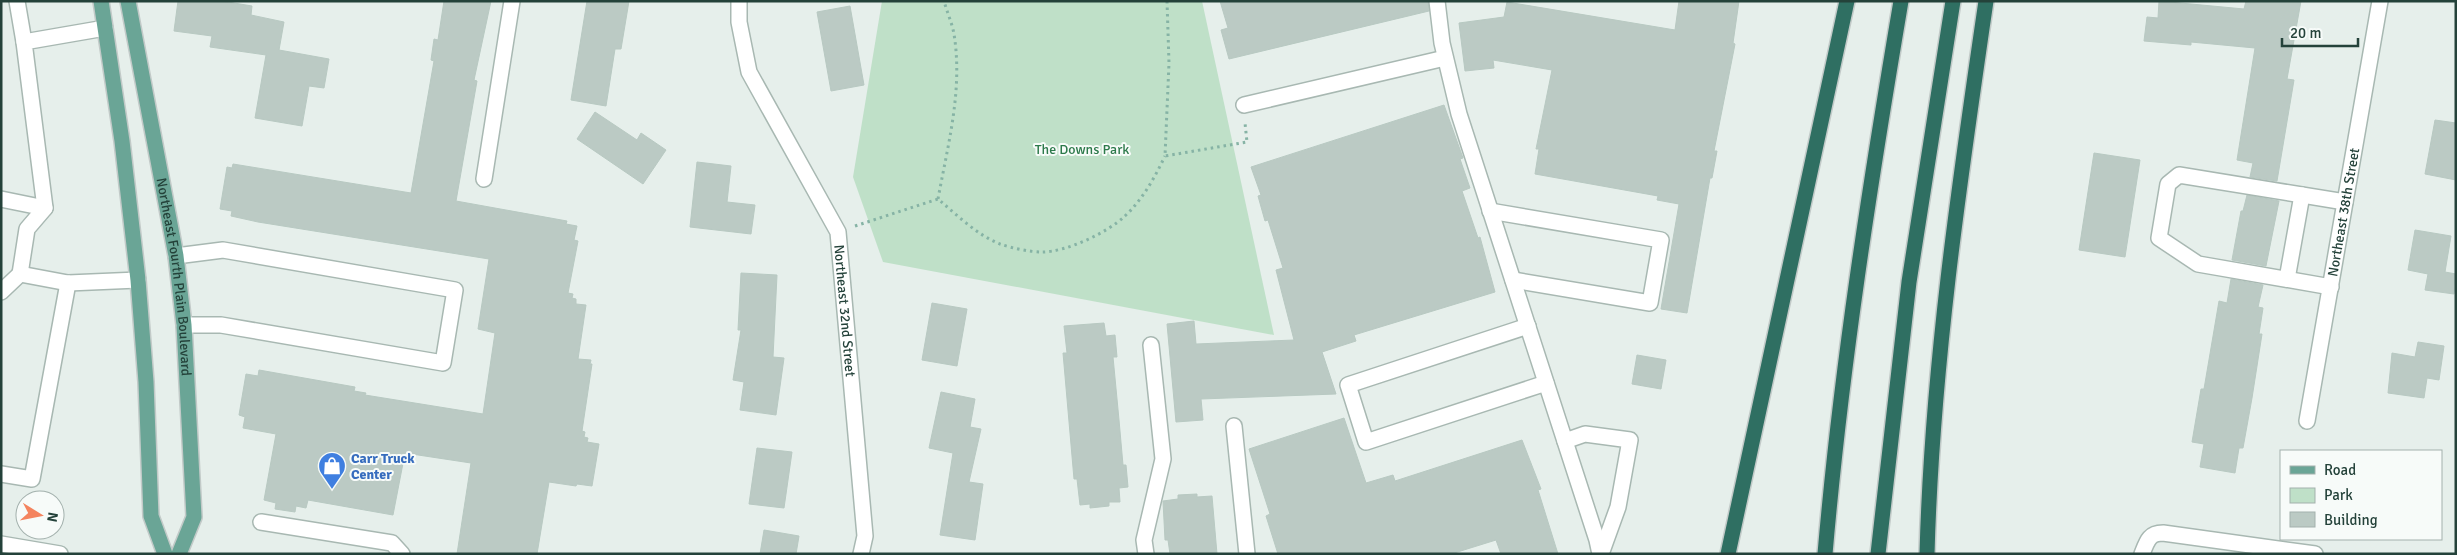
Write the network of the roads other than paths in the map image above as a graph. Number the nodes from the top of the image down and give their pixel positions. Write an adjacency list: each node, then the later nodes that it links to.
1 (17, 1): 13 (street)
2 (101, 1): 12 (main road)
3 (128, 1): 22 (main road, Northeast Fourth Plain Boulevard)
4 (512, 1): 16 (street)
5 (739, 1): 44 (street, Northeast 32nd Street)
6 (1437, 1): 14 (street)
7 (1847, 1): 48 (highway)
8 (1901, 1): 49 (highway)
9 (1953, 1): 50 (highway)
10 (1986, 1): 51 (highway)
11 (2380, 1): 19 (street, Northeast 38th Street)
12 (106, 28): 13 (street); 25 (main road)
13 (24, 42): 20 (street)
14 (1445, 58): 15 (street); 21 (street)
15 (1244, 105)
16 (484, 178)
17 (2302, 195): 19 (street); 24 (street); 24 (street)
18 (1, 199): 20 (street)
19 (2345, 202): 28 (street, Northeast 38th Street)
20 (45, 208): 23 (street)
21 (1490, 211): 26 (street); 26 (street)
22 (176, 256): 30 (main road, Northeast Fourth Plain Boulevard); 30 (street)
23 (20, 274): 27 (street); 29 (street)
24 (2287, 279): 28 (street)
25 (138, 280): 27 (street); 41 (main road)
26 (1513, 280): 31 (street)
27 (68, 283): 37 (street)
28 (2330, 287): 34 (street, Northeast 38th Street)
29 (1, 292)
30 (184, 325): 42 (main road, Northeast Fourth Plain Boulevard)
31 (1528, 326): 33 (street); 33 (street)
32 (1152, 346): 45 (street)
33 (1546, 383): 36 (street)
34 (2307, 421)
35 (1234, 426): 46 (street)
36 (1565, 441): 47 (street); 47 (street)
37 (1, 474)
38 (261, 522): 43 (street)
39 (1, 544): 40 (street)
40 (60, 554)
41 (165, 554)
42 (179, 554)
43 (402, 554)
44 (861, 554)
45 (1146, 554)
46 (1248, 554)
47 (1600, 554)
48 (1728, 554)
49 (1825, 554)
50 (1878, 554)
51 (1926, 554)
52 (2142, 554): 53 (street)
53 (2315, 554)

